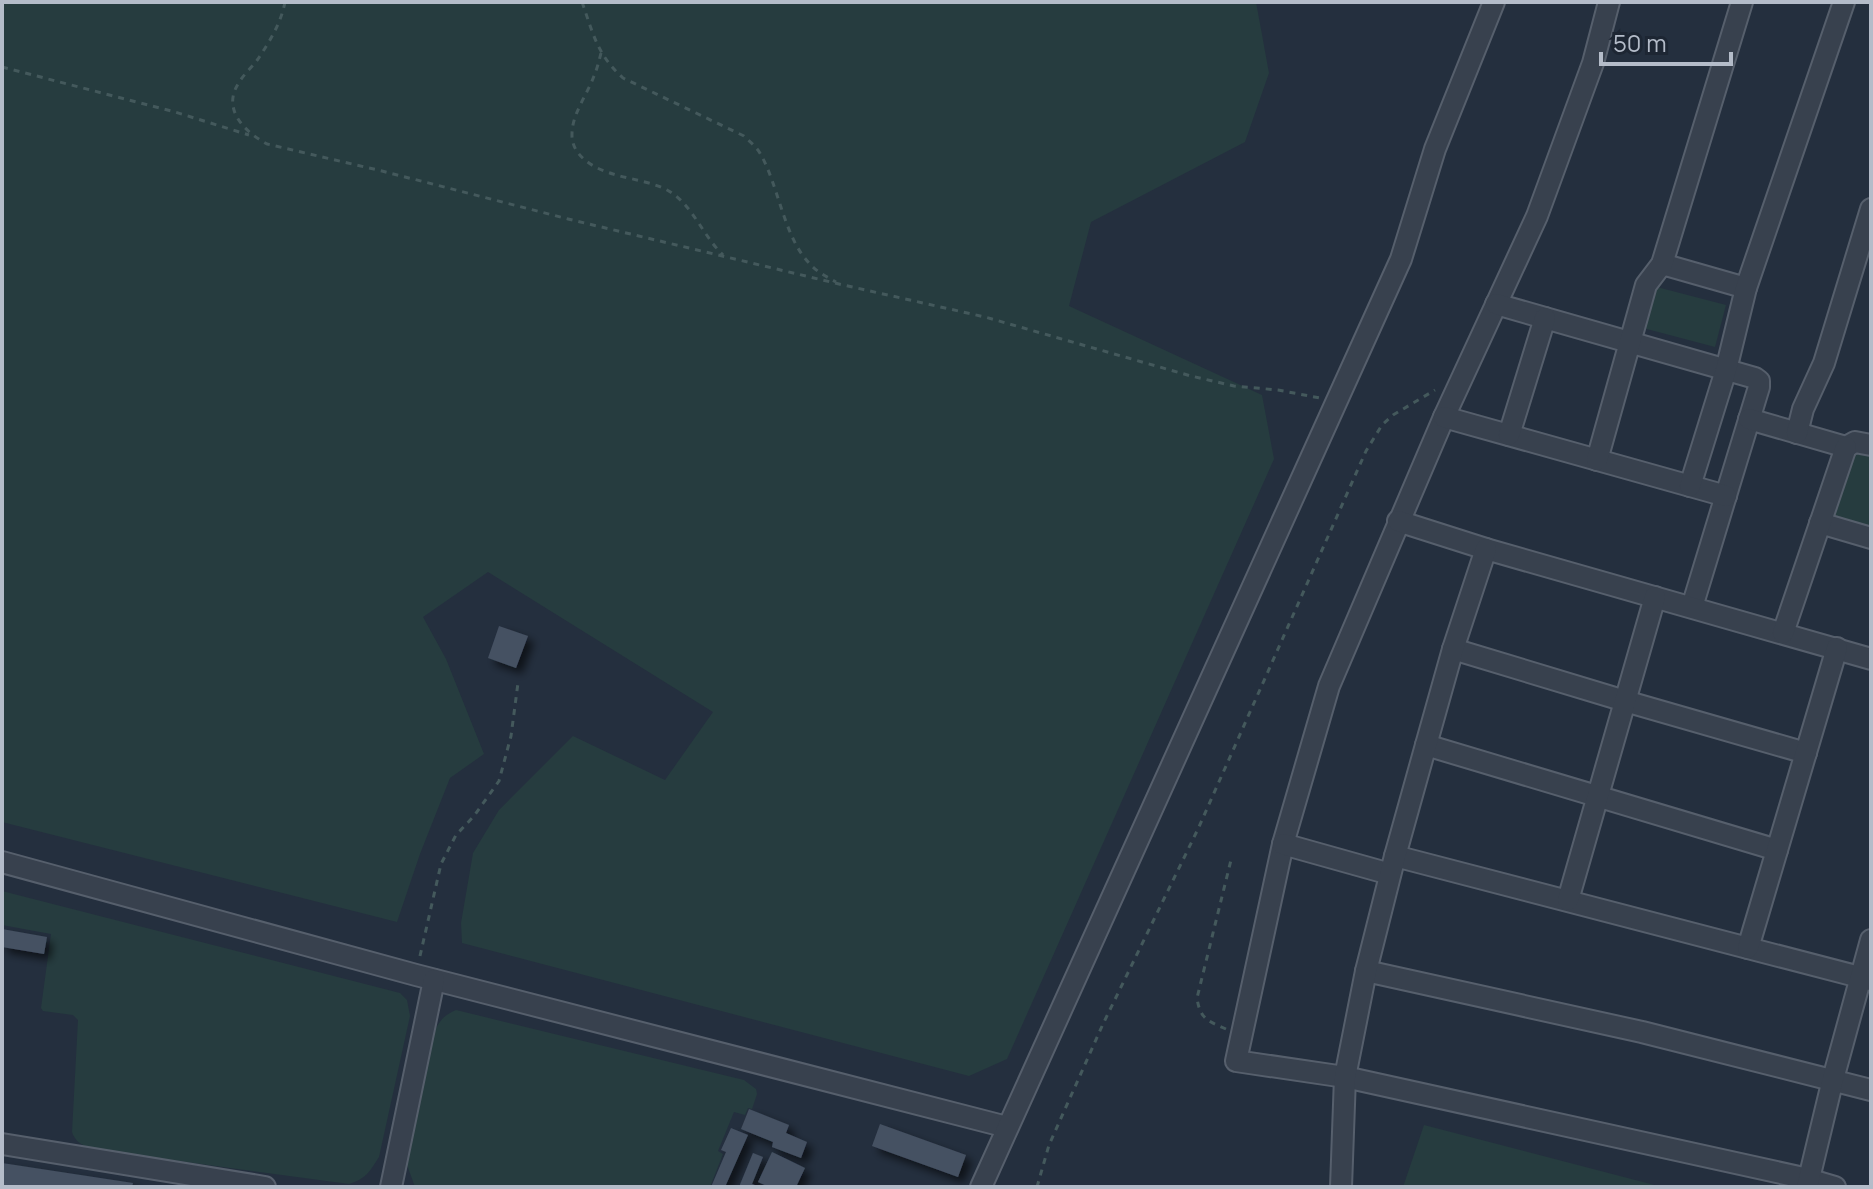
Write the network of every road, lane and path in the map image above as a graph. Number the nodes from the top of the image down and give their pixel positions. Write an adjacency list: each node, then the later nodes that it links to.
1 (285, 2): 9 (path)
2 (582, 2): 7 (path)
3 (1494, 2): 20 (street)
4 (1609, 2): 15 (street)
5 (1742, 2): 12 (street)
6 (1844, 2): 14 (street)
7 (601, 53): 11 (path); 13 (path)
8 (2, 67): 9 (path)
9 (251, 136): 11 (path)
10 (1871, 209): 23 (street)
11 (724, 255): 13 (path)
12 (1662, 264): 14 (street); 17 (street)
13 (839, 284): 20 (path)
14 (1746, 288): 18 (street)
15 (1496, 304): 16 (street); 19 (street)
16 (1545, 318): 17 (street); 24 (street)
17 (1631, 344): 18 (street); 27 (street)
18 (1726, 370): 22 (street); 28 (street)
19 (1463, 375): 21 (street); 66 (path)
20 (1333, 407): 60 (street)
21 (1444, 417): 24 (street); 30 (street)
22 (1749, 419): 23 (street); 29 (street)
23 (1797, 433): 26 (street)
24 (1509, 435): 27 (street)
25 (1871, 445): 26 (street)
26 (1846, 447): 31 (street)
27 (1597, 460): 28 (street)
28 (1690, 486): 29 (street)
29 (1726, 496): 35 (street)
30 (1398, 521): 33 (street); 45 (street)
31 (1820, 523): 32 (street); 36 (street)
32 (1871, 538)
33 (1486, 549): 34 (street); 38 (street)
34 (1655, 597): 35 (street); 41 (street)
35 (1692, 607): 36 (street)
36 (1783, 633): 37 (street)
37 (1837, 648): 39 (street); 43 (street)
38 (1453, 649): 41 (street); 42 (street)
39 (1871, 659)
40 (518, 683): 54 (path)
41 (1625, 701): 43 (street); 44 (street)
42 (1426, 745): 44 (street); 49 (street)
43 (1806, 753): 46 (street)
44 (1597, 797): 46 (street); 50 (street)
45 (1283, 844): 49 (street); 56 (street)
46 (1777, 850): 52 (street)
47 (1231, 860): 56 (path)
48 (2, 862): 54 (street)
49 (1392, 865): 50 (street); 53 (street)
50 (1568, 900): 52 (street)
51 (1871, 940): 55 (street)
52 (1748, 948): 55 (street)
53 (1366, 971): 57 (street); 58 (street)
54 (425, 978): 60 (street); 64 (street)
55 (1866, 979): 58 (street)
56 (1241, 1037): 57 (street)
57 (1345, 1077): 62 (street); 67 (street)
58 (1833, 1079): 59 (street); 62 (street)
59 (1871, 1090)
60 (1007, 1127): 65 (street)
61 (2, 1144): 63 (street)
62 (1808, 1183): 68 (street)
63 (265, 1187)
64 (391, 1187)
65 (981, 1187)
66 (1037, 1187)
67 (1341, 1187)
68 (1835, 1187)

